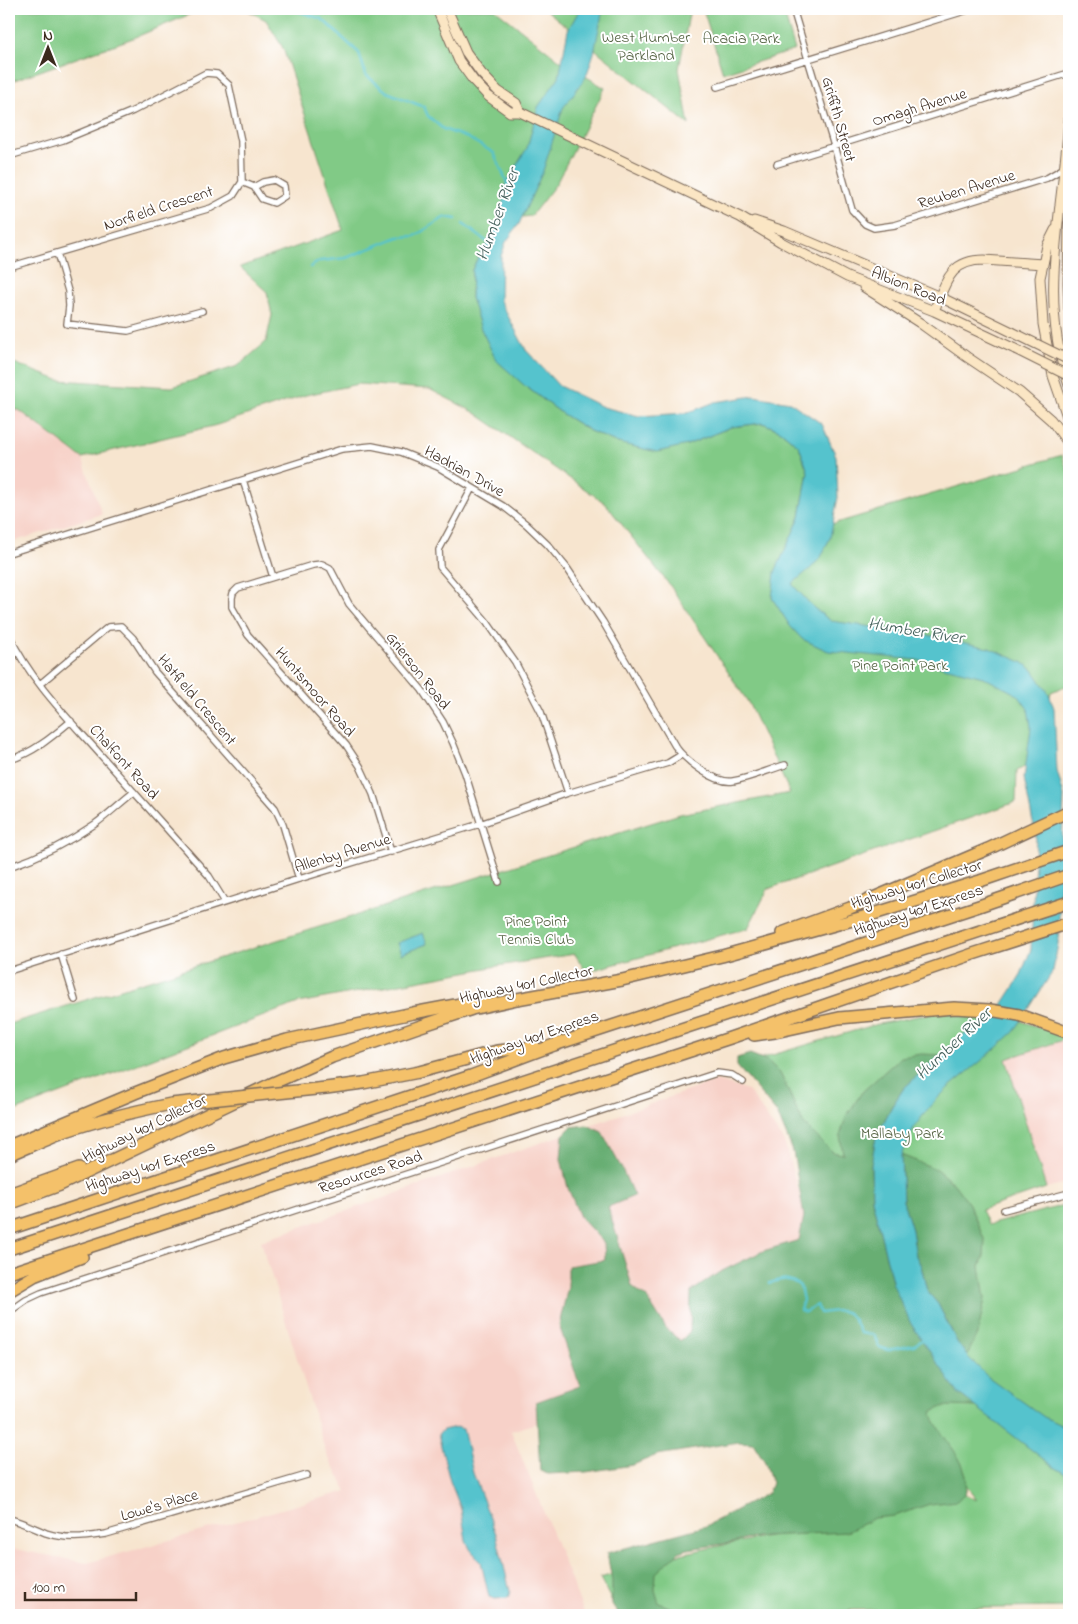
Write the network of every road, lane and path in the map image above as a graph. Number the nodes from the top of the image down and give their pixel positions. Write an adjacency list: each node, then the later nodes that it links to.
1 (437, 9): 8 (main road, Albion Road)
2 (446, 9): 8 (main road, Albion Road)
3 (792, 9): 5 (street, Griffith Street)
4 (971, 9): 5 (street)
5 (809, 60): 7 (street); 10 (street, Griffith Street)
6 (1069, 73): 10 (street, Omagh Avenue)
7 (717, 87)
8 (520, 112): 18 (main road, Albion Road)
9 (1069, 118): 13 (main road)
10 (834, 146): 12 (street, Omagh Avenue); 21 (street, Griffith Street)
11 (9, 156): 15 (street)
12 (777, 164)
13 (1067, 166): 14 (main road); 21 (street, Reuben Avenue)
14 (1064, 179): 17 (main road); 20 (main road)
15 (242, 182): 16 (street); 22 (street, Norfield Crescent)
16 (254, 187): 16 (street)
17 (1069, 200)
18 (740, 217): 25 (main road, Albion Road); 27 (main road, Albion Road)
19 (1069, 223): 26 (main road)
20 (1057, 225): 23 (main road); 33 (main road)
21 (874, 228)
22 (58, 253): 24 (street, Norfield Crescent); 30 (street)
23 (1043, 264): 27 (main road); 34 (main road)
24 (9, 267)
25 (847, 277): 29 (main road, Albion Road); 35 (main road)
26 (1069, 283): 28 (main road)
27 (940, 297): 29 (main road); 31 (main road, Albion Road, bridge)
28 (1069, 310)
29 (934, 311): 32 (main road, Albion Road, bridge)
30 (202, 312)
31 (1069, 360)
32 (1069, 376)
33 (1069, 385)
34 (1069, 422)
35 (1069, 444)
36 (242, 480): 37 (street, Hadrian Drive); 38 (street, Hadrian Drive); 39 (street)
37 (472, 488): 44 (street, Hadrian Drive); 48 (street)
38 (9, 553)
39 (273, 577): 50 (street, Grierson Road); 52 (street, Huntsmoor Road)
40 (9, 635): 41 (street, Chalfont Road)
41 (11, 647): 42 (street, Chalfont Road)
42 (40, 684): 43 (street, Chalfont Road); 55 (street, Hatfield Crescent)
43 (71, 721): 45 (street); 47 (street, Chalfont Road)
44 (681, 755): 46 (street, Hadrian Drive); 48 (street, Allenby Avenue)
45 (9, 760)
46 (785, 765)
47 (134, 792): 53 (street); 57 (street, Chalfont Road)
48 (568, 793): 50 (street, Allenby Avenue)
49 (1069, 811): 61 (highway)
50 (480, 824): 52 (street, Allenby Avenue); 56 (street, Grierson Road)
51 (1069, 851): 61 (highway, Highway 401 Collector)
52 (391, 852): 55 (street, Allenby Avenue)
53 (9, 867)
54 (1069, 875): 67 (highway, Highway 401 Express)
55 (299, 879): 57 (street, Allenby Avenue)
56 (499, 882)
57 (225, 902): 60 (street, Allenby Avenue)
58 (1069, 902): 78 (highway)
59 (1069, 923): 66 (highway)
60 (61, 954): 62 (street, Allenby Avenue); 63 (street)
61 (722, 956): 64 (highway, Highway 401 Collector)
62 (9, 971)
63 (75, 1000)
64 (501, 1003): 69 (highway); 70 (highway, Highway 401 Collector)
65 (1066, 1031): 66 (highway)
66 (730, 1038): 76 (highway)
67 (554, 1045): 71 (highway, bridge); 77 (highway, Highway 401 Express)
68 (743, 1082): 81 (street, Resources Road)
69 (9, 1146)
70 (135, 1150): 73 (highway); 74 (highway, Highway 401 Collector)
71 (9, 1155)
72 (1069, 1193): 75 (street)
73 (9, 1194)
74 (9, 1204)
75 (1004, 1210)
76 (148, 1228): 79 (highway); 80 (highway)
77 (9, 1229)
78 (9, 1249)
79 (9, 1273)
80 (9, 1291)
81 (9, 1312)
82 (308, 1475): 85 (street, Lowe's Place)
83 (9, 1515): 85 (street, Lowe's Place)
84 (9, 1519): 85 (street, Lowe's Place)
85 (18, 1521)

